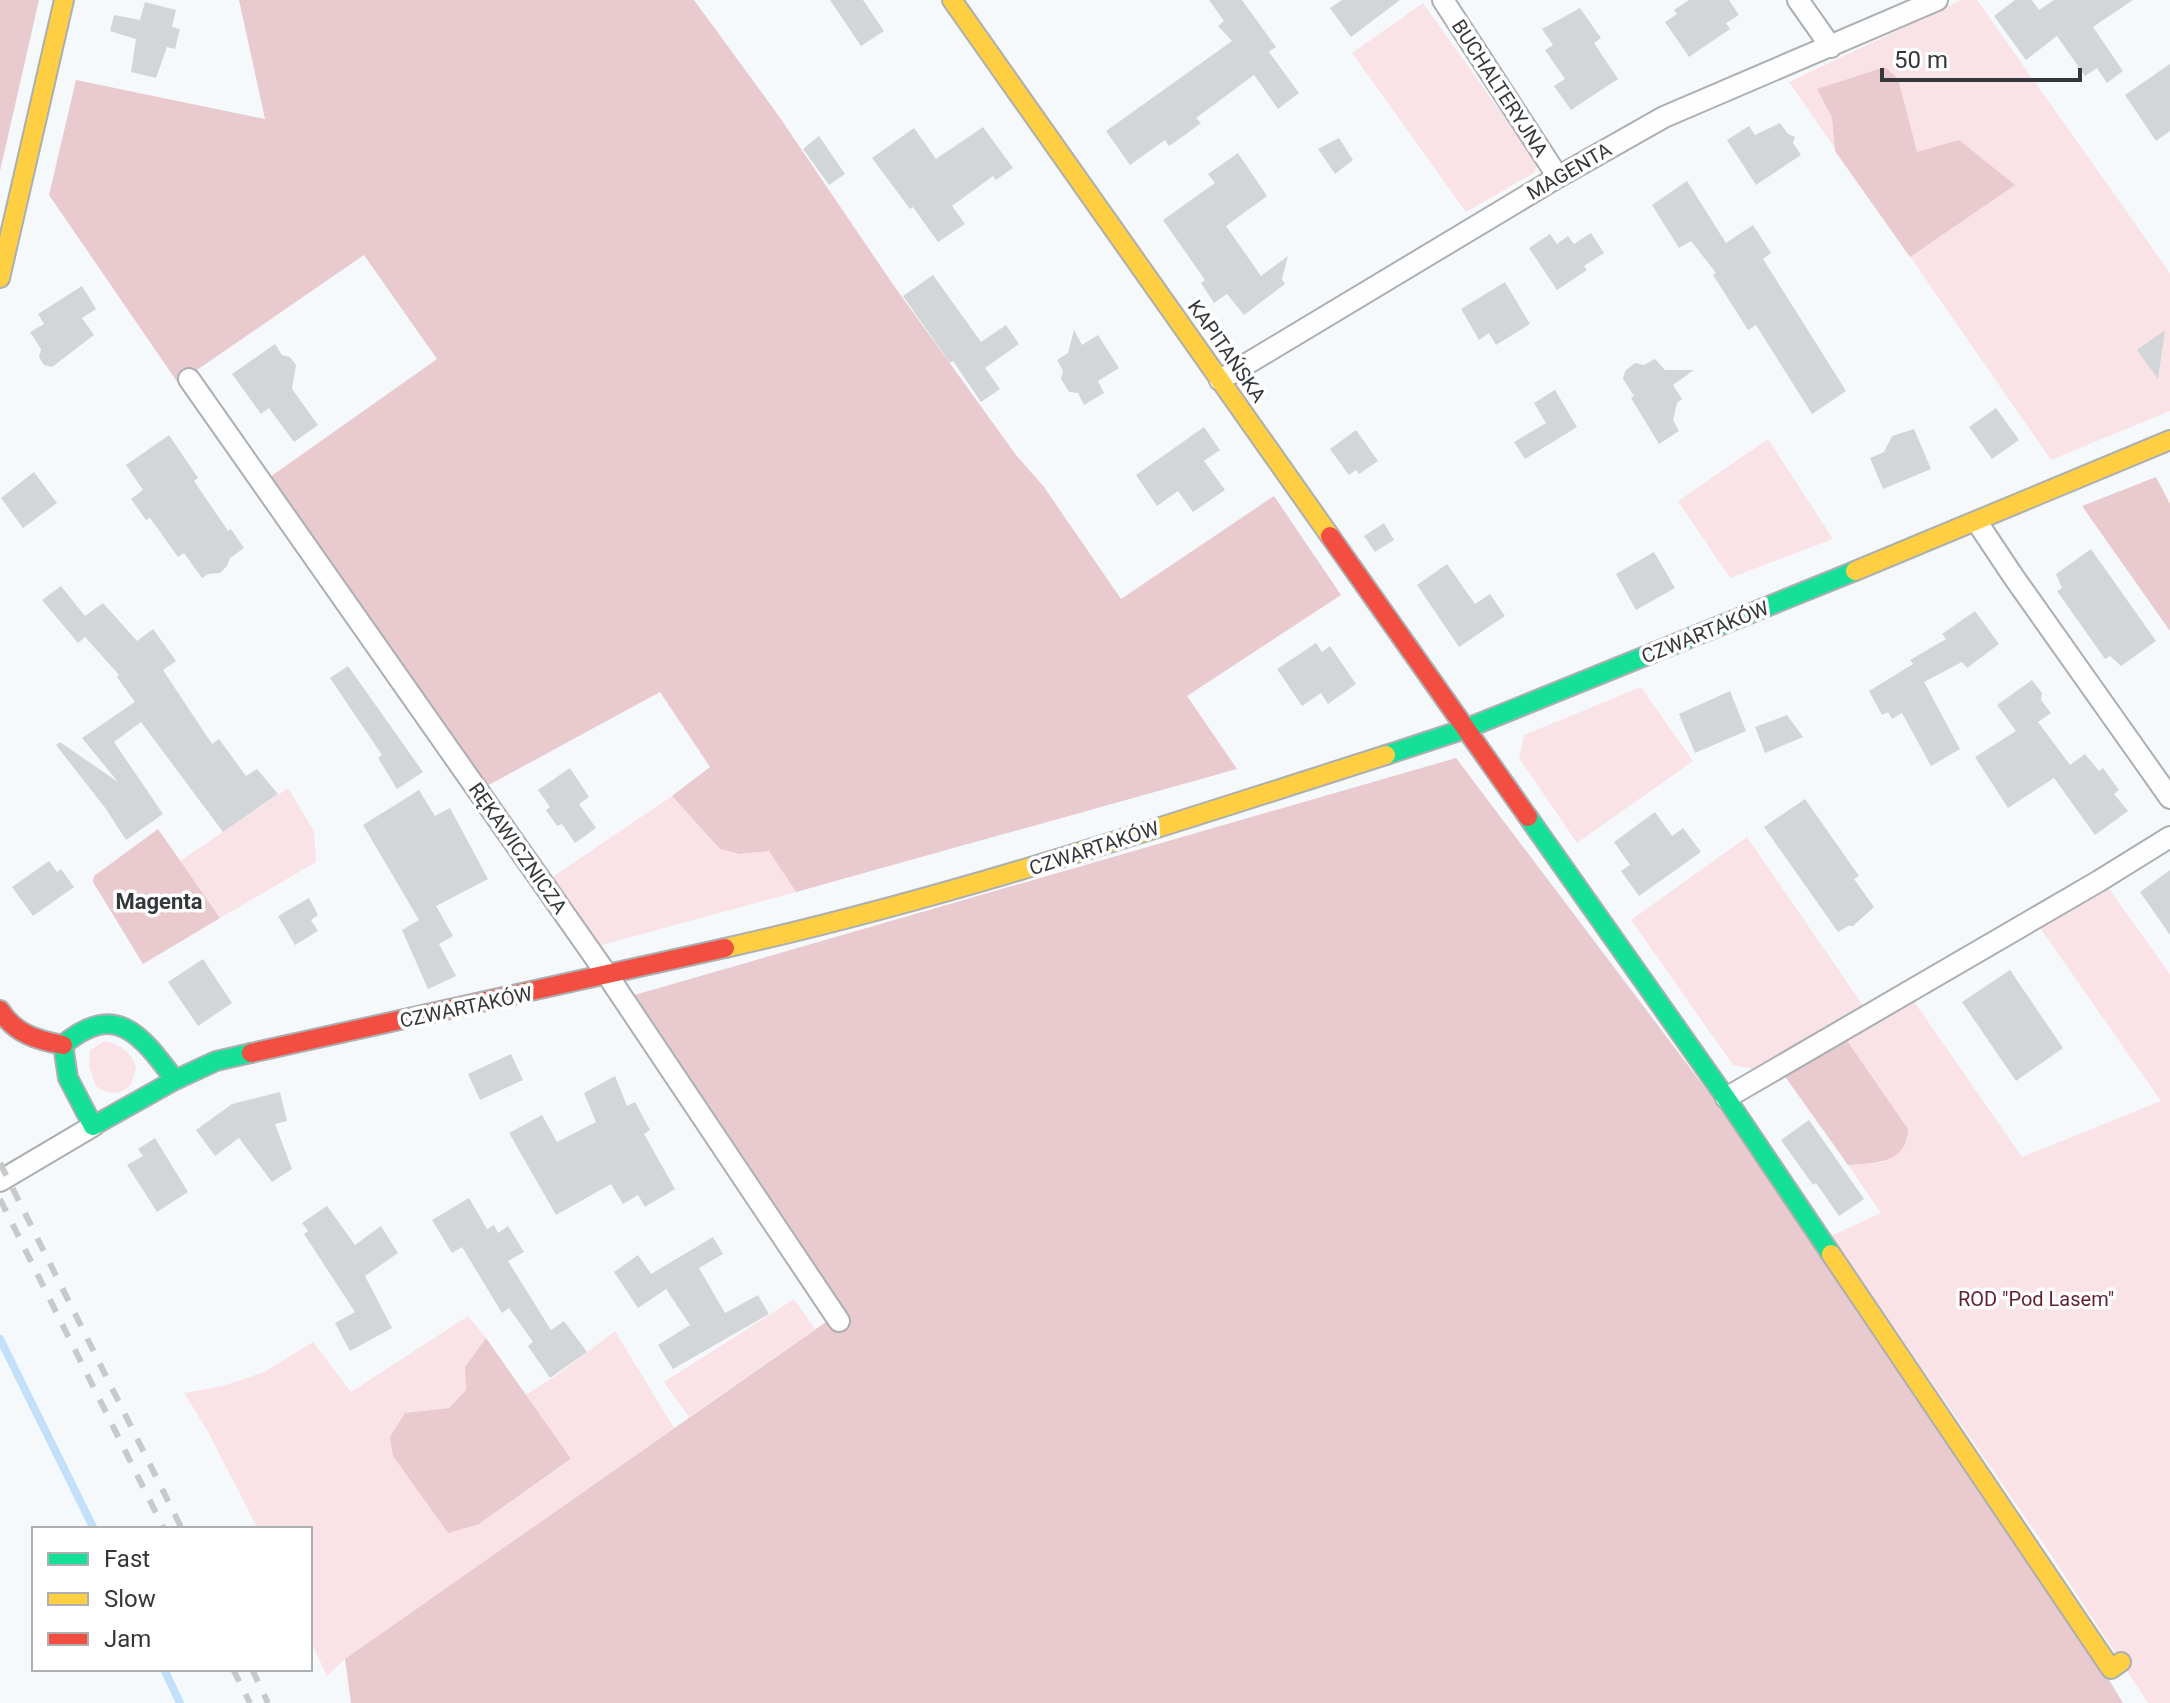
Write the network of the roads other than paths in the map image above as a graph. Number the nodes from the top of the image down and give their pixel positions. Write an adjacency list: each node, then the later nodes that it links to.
1 (64, 0): 8 (street)
2 (952, 0): 10 (street, KAPITAŃSKA)
3 (1443, 0): 7 (street, BUCHALTERYJNA)
4 (1798, 0): 6 (street)
5 (1937, 0): 6 (street, MAGENTA)
6 (1831, 47): 7 (street, MAGENTA)
7 (1558, 177): 10 (street, MAGENTA)
8 (0, 278)
9 (189, 379): 16 (street, RĘKAWICZNICZA)
10 (1220, 380): 13 (street, KAPITAŃSKA)
11 (2170, 440): 12 (street, CZWARTAKÓW)
12 (1977, 522): 13 (street, CZWARTAKÓW); 14 (street)
13 (1465, 729): 16 (street, CZWARTAKÓW); 20 (street, KAPITAŃSKA)
14 (2170, 798)
15 (2170, 837): 20 (street)
16 (608, 976): 19 (street, CZWARTAKÓW); 23 (street, RĘKAWICZNICZA)
17 (0, 1010): 18 (street)
18 (63, 1045): 19 (street); 21 (street)
19 (175, 1080): 21 (street, CZWARTAKÓW)
20 (1726, 1098): 24 (street, KAPITAŃSKA)
21 (93, 1126): 22 (street, CZWARTAKÓW)
22 (0, 1181)
23 (839, 1321)
24 (2121, 1662)

